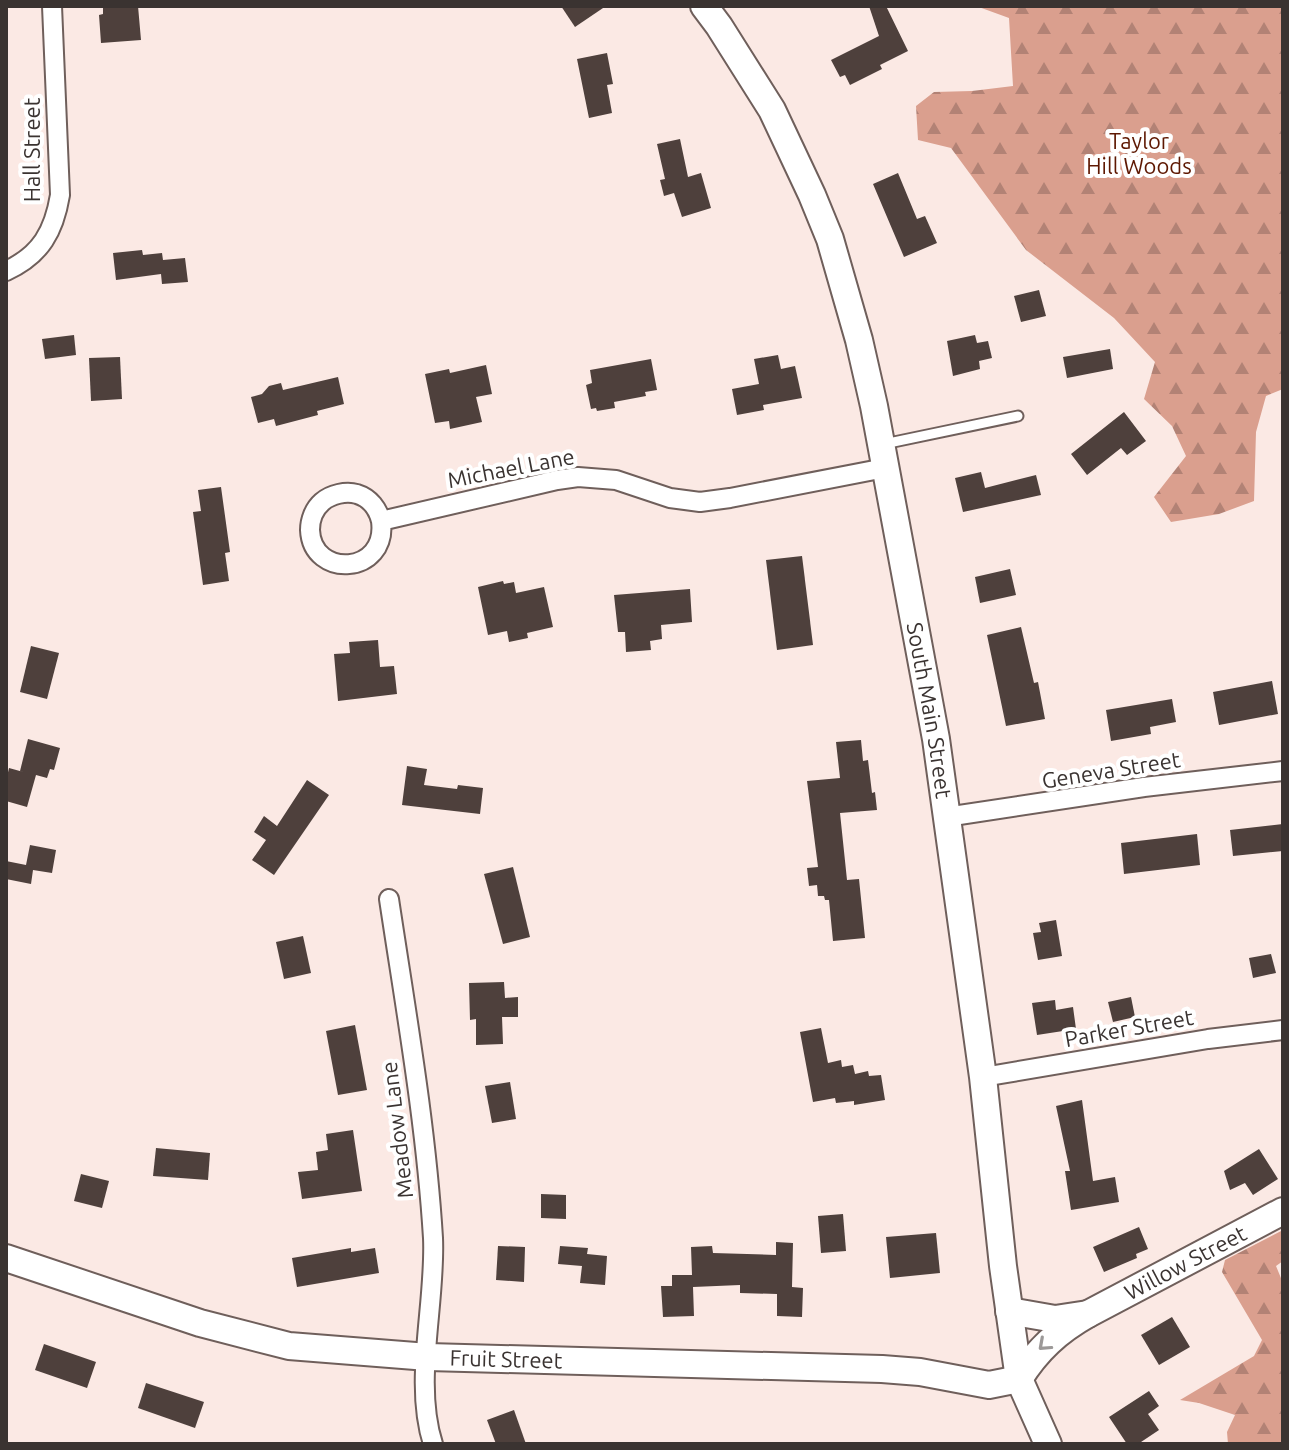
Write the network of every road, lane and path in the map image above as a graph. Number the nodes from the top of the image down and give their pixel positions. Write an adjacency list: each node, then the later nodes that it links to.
1 (52, 6): 3 (street, Hall Street)
2 (704, 6): 5 (main road, South Main Street)
3 (6, 271)
4 (1018, 416): 5 (lane)
5 (883, 456): 6 (street, Michael Lane); 8 (main road, South Main Street)
6 (381, 521)
7 (1283, 771): 8 (street, Geneva Street)
8 (946, 817): 11 (main road, South Main Street)
9 (389, 899): 16 (street, Meadow Lane)
10 (1283, 1030): 11 (street, Parker Street)
11 (983, 1077): 14 (main road, South Main Street)
12 (1283, 1211): 15 (main road, Willow Street)
13 (6, 1258): 16 (main road, Fruit Street)
14 (1009, 1311): 15 (main road); 17 (main road, South Main Street)
15 (1088, 1314): 17 (main road, Willow Street, one-way to 17)
16 (428, 1357): 17 (main road, Fruit Street); 18 (street, Meadow Lane)
17 (1019, 1379): 19 (main road, South Main Street)
18 (433, 1444)
19 (1048, 1444)

